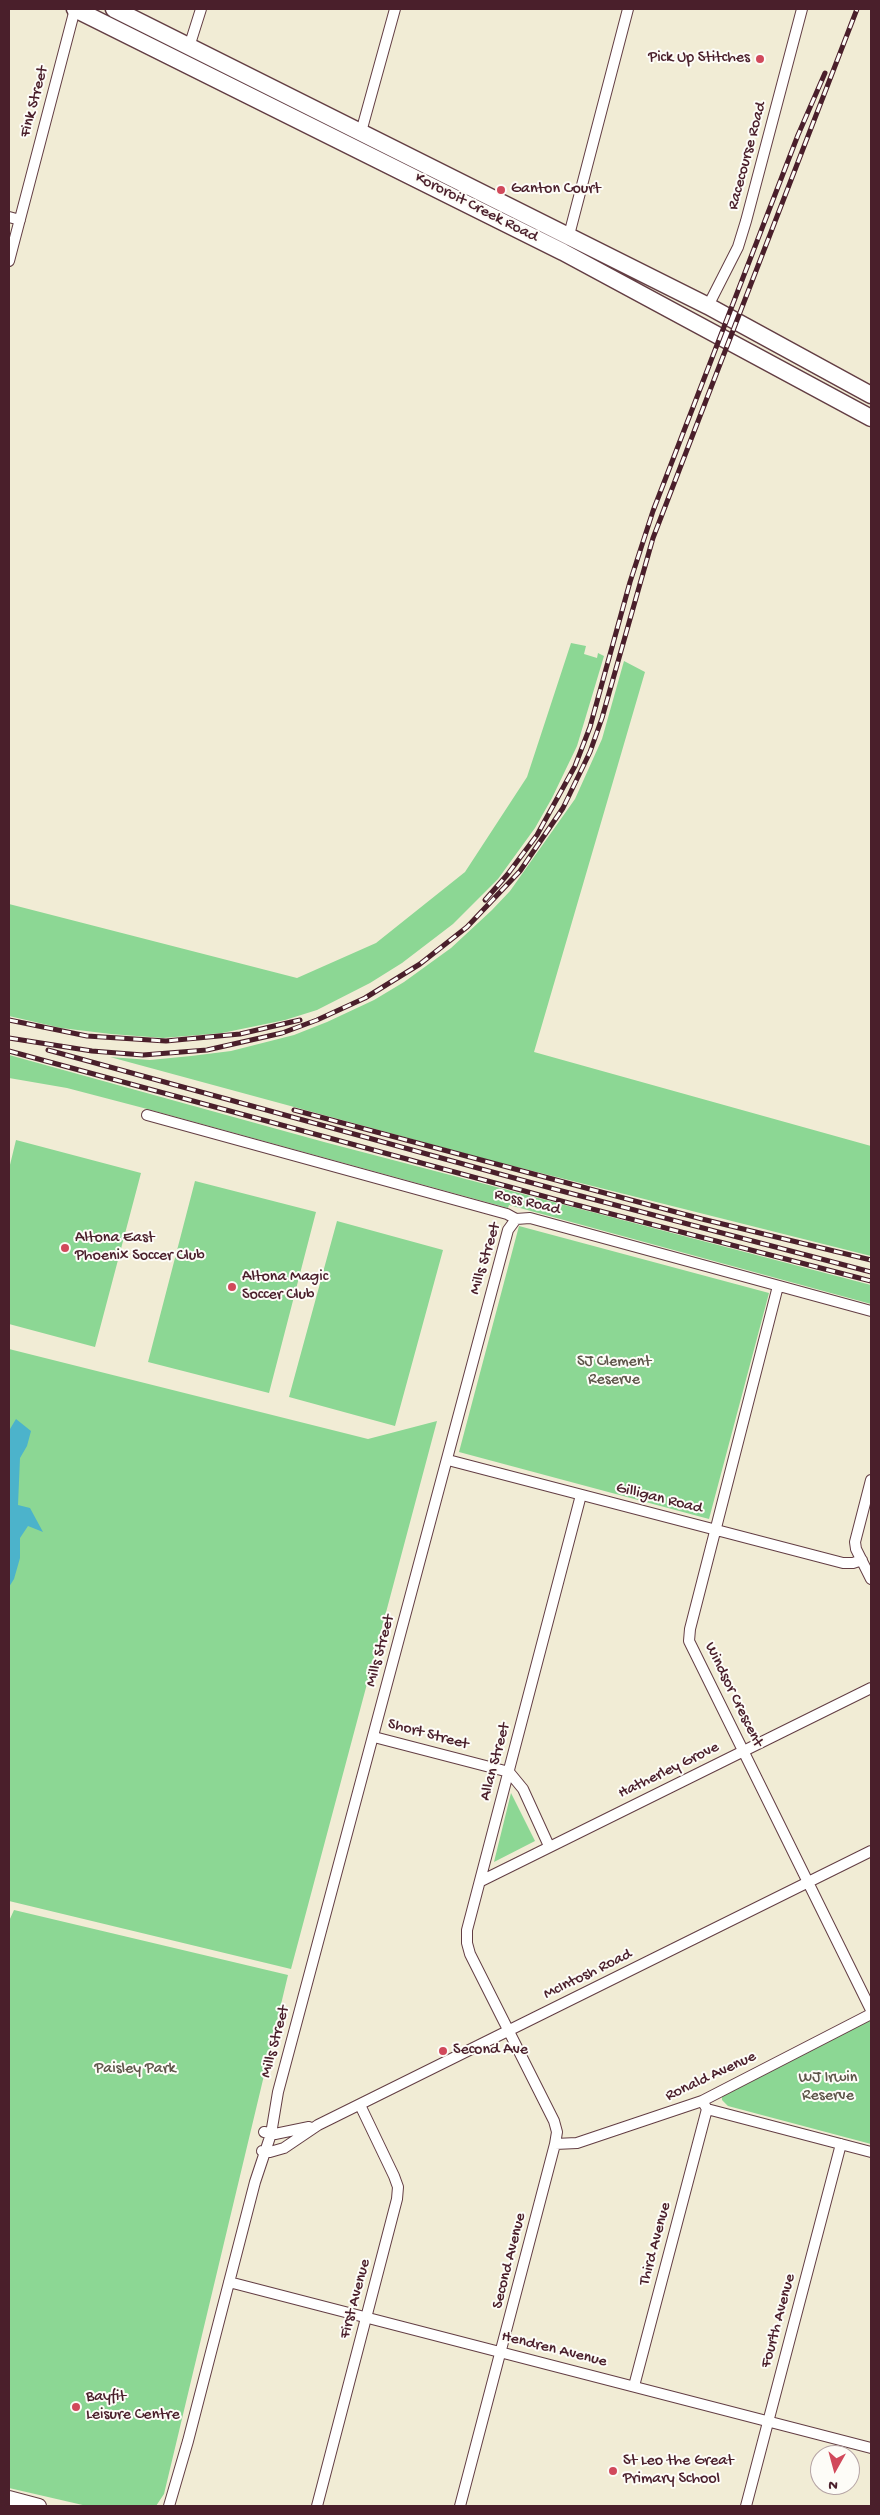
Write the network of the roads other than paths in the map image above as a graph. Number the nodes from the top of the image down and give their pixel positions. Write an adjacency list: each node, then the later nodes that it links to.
1 (75, 9): 9 (main road, Kororoit Creek Road); 13 (street, Fink Street)
2 (114, 9): 7 (main road, Kororoit Creek Road)
3 (201, 9): 7 (street)
4 (395, 9): 8 (street)
5 (628, 9): 14 (street)
6 (802, 9): 17 (street, Racecourse Road)
7 (189, 47): 8 (main road, Kororoit Creek Road)
8 (361, 132): 9 (main road); 10 (main road, Kororoit Creek Road)
9 (354, 148): 11 (main road, Kororoit Creek Road)
10 (493, 197): 11 (main road); 14 (main road, Kororoit Creek Road)
11 (486, 213): 15 (main road, Kororoit Creek Road)
12 (9, 217): 13 (street)
13 (20, 220): 16 (street, Fink Street)
14 (568, 235): 15 (main road); 17 (main road, Kororoit Creek Road)
15 (563, 252): 20 (main road, Kororoit Creek Road)
16 (9, 261)
17 (708, 306): 18 (main road, Kororoit Creek Road)
18 (804, 357): 19 (main road, Kororoit Creek Road); 20 (main road)
19 (826, 369): 21 (main road); 22 (main road, Kororoit Creek Road)
20 (794, 375): 21 (main road, Kororoit Creek Road)
21 (816, 387): 23 (main road, Kororoit Creek Road)
22 (871, 395)
23 (871, 418)
24 (147, 1115): 25 (street, Ross Road)
25 (516, 1219): 26 (street, Ross Road); 28 (street, Mills Street)
26 (778, 1286): 27 (street, Ross Road); 31 (street, Windsor Crescent)
27 (871, 1312)
28 (448, 1460): 30 (street, Gilligan Road); 35 (street, Mills Street)
29 (871, 1480): 32 (street)
30 (581, 1494): 31 (street, Gilligan Road); 37 (street, Allan Street)
31 (715, 1529): 32 (street, Gilligan Road); 36 (street, Windsor Crescent)
32 (862, 1560): 33 (street)
33 (871, 1579)
34 (871, 1688): 36 (street, Hatherley Grove)
35 (374, 1737): 37 (street, Short Street); 48 (street, Mills Street)
36 (744, 1751): 38 (street, Hatherley Grove); 41 (street, Windsor Crescent)
37 (509, 1772): 38 (street); 40 (street, Allan Street)
38 (550, 1846): 40 (street, Hatherley Grove)
39 (871, 1851): 41 (street, McIntosh Road)
40 (481, 1881): 44 (street, Allan Street)
41 (808, 1882): 42 (street, Windsor Crescent); 44 (street, McIntosh Road)
42 (871, 2010)
43 (871, 2014): 46 (street, Ronald Avenue)
44 (509, 2030): 45 (street, McIntosh Road); 49 (street, Second Avenue)
45 (360, 2105): 47 (street, McIntosh Road); 54 (street, First Avenue)
46 (704, 2105): 49 (street, Ronald Avenue); 50 (street); 56 (street, Third Avenue)
47 (318, 2125): 48 (street, McIntosh Road); 51 (street, McIntosh Road)
48 (267, 2133): 51 (street, Mills Street)
49 (555, 2144): 55 (street, Second Avenue)
50 (841, 2144): 52 (street); 57 (street, Fourth Avenue)
51 (262, 2151): 53 (street, Mills Street)
52 (871, 2152)
53 (229, 2282): 54 (street, Hendren Avenue); 60 (street, Mills Street)
54 (367, 2317): 55 (street, Hendren Avenue); 62 (street, First Avenue)
55 (502, 2352): 56 (street, Hendren Avenue); 63 (street, Second Avenue)
56 (634, 2386): 57 (street, Hendren Avenue)
57 (768, 2421): 58 (street, Hendren Avenue); 64 (street, Fourth Avenue)
58 (871, 2448)
59 (9, 2498): 61 (street)
60 (171, 2504)
61 (39, 2506)
62 (317, 2506)
63 (460, 2506)
64 (746, 2506)

